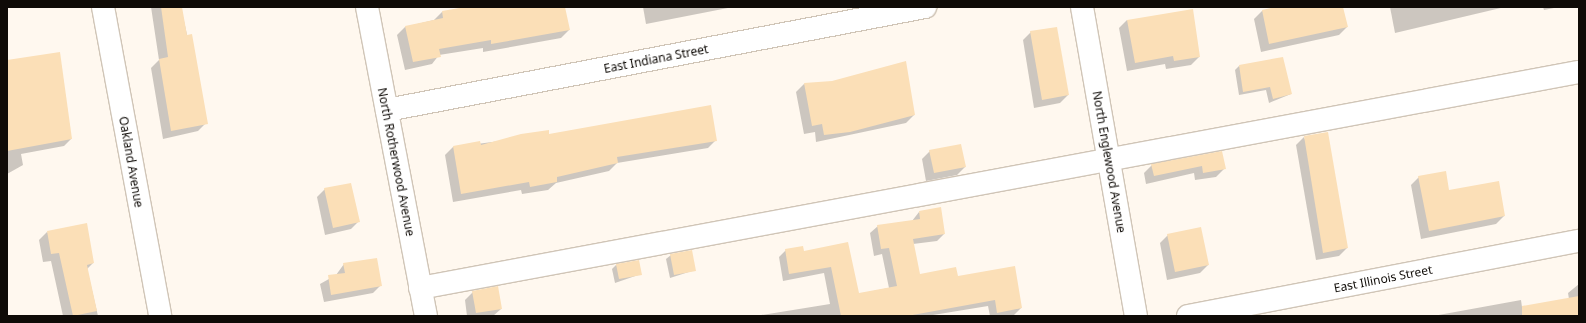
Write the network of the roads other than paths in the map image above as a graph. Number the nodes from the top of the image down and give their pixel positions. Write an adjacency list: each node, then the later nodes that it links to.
1 (103, 7): 10 (street, Oakland Avenue)
2 (368, 7): 6 (street, North Rotherwood Avenue)
3 (924, 7): 6 (street, East Indiana Street)
4 (1082, 7): 7 (street, North Englewood Avenue)
5 (1579, 72): 7 (street)
6 (387, 110): 9 (street, North Rotherwood Avenue)
7 (1108, 158): 9 (street); 12 (street, North Englewood Avenue)
8 (1579, 241): 13 (street, East Illinois Street)
9 (420, 288): 11 (street, North Rotherwood Avenue)
10 (160, 316)
11 (426, 316)
12 (1136, 316)
13 (1188, 316)

